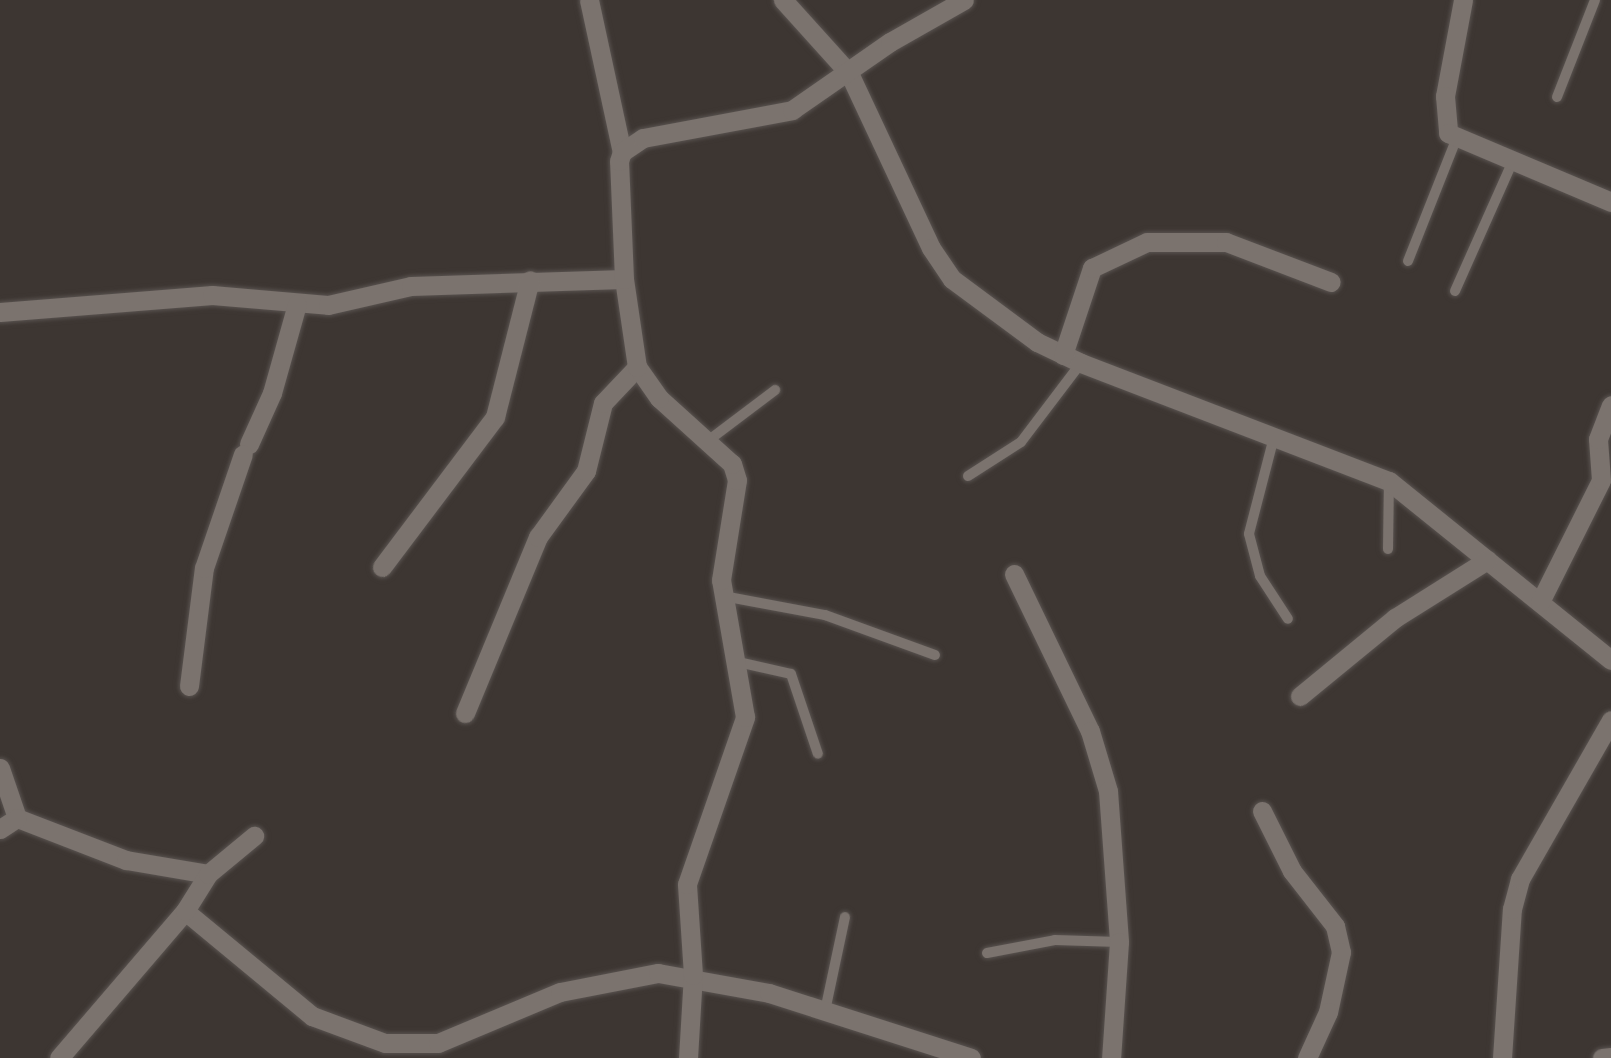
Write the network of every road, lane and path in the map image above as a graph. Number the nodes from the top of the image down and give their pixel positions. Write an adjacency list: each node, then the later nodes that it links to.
1 (589, 0): 9 (street)
2 (783, 0): 6 (street)
3 (964, 0): 6 (street)
4 (1463, 0): 8 (street)
5 (1595, 0): 7 (lane)
6 (849, 73): 9 (street); 19 (street)
7 (1557, 97)
8 (1455, 142): 10 (street); 12 (lane)
9 (622, 152): 13 (street)
10 (1513, 162): 11 (street); 16 (lane)
11 (1611, 202)
12 (1408, 261)
13 (624, 279): 14 (street); 20 (street)
14 (530, 280): 17 (street); 29 (street)
15 (1331, 282): 19 (street)
16 (1455, 291)
17 (297, 304): 18 (street); 37 (street)
18 (0, 312)
19 (1072, 359): 23 (street); 25 (lane)
20 (637, 367): 24 (street); 39 (street)
21 (775, 390): 24 (lane)
22 (1611, 405): 32 (street)
23 (1274, 438): 26 (street); 33 (lane)
24 (709, 440): 31 (street)
25 (968, 476)
26 (1389, 481): 27 (lane); 28 (street)
27 (1388, 549)
28 (1487, 560): 32 (street); 38 (street)
29 (382, 567)
30 (1014, 574): 50 (street)
31 (723, 596): 34 (lane); 36 (street)
32 (1540, 602): 35 (street)
33 (1287, 619)
34 (935, 655)
35 (1611, 660)
36 (738, 662): 41 (lane); 52 (street)
37 (190, 686)
38 (1300, 696)
39 (465, 713)
40 (1611, 720): 60 (street)
41 (818, 754)
42 (0, 768): 44 (street)
43 (1262, 811): 59 (street)
44 (17, 818): 45 (street); 47 (street)
45 (0, 829)
46 (254, 836): 47 (street)
47 (208, 874): 48 (street)
48 (185, 911): 52 (street); 55 (street)
49 (845, 917): 53 (lane)
50 (1119, 942): 51 (lane); 58 (street)
51 (987, 953)
52 (693, 975): 53 (street); 56 (street)
53 (825, 1012): 57 (street)
54 (1611, 1057): 61 (street)
55 (59, 1058)
56 (688, 1058)
57 (971, 1058)
58 (1111, 1058)
59 (1307, 1058)
60 (1502, 1058)
61 (1602, 1058)

